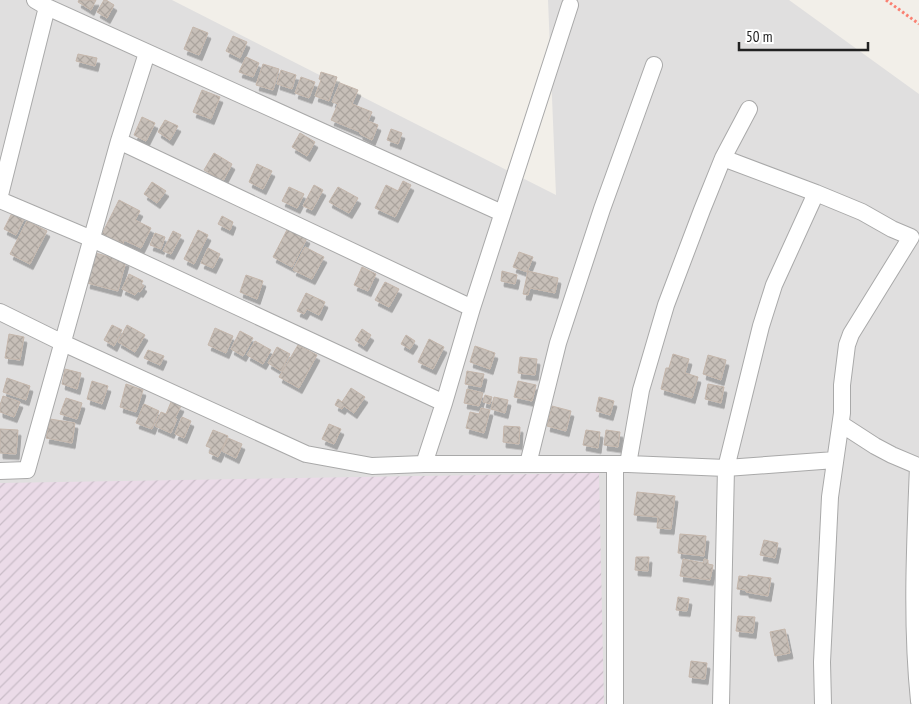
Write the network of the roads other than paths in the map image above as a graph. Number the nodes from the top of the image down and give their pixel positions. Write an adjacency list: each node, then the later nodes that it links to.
1 (41, 3): 3 (street); 9 (street)
2 (570, 5): 11 (street)
3 (148, 53): 6 (street); 11 (street)
4 (654, 65): 22 (street)
5 (749, 109): 7 (street)
6 (119, 141): 12 (street); 14 (street)
7 (723, 158): 8 (street); 23 (street)
8 (816, 193): 13 (street); 24 (street)
9 (0, 194)
10 (0, 200): 12 (street)
11 (502, 213): 14 (street)
12 (92, 239): 16 (street); 17 (street)
13 (915, 240): 18 (street)
14 (472, 308): 17 (street)
15 (0, 312): 16 (street)
16 (63, 343): 21 (street); 25 (street)
17 (444, 403): 21 (street)
18 (841, 424): 19 (street); 20 (street)
19 (835, 460): 24 (street); 29 (street)
20 (919, 463): 26 (street)
21 (424, 464): 22 (street)
22 (528, 464): 23 (street)
23 (621, 465): 24 (street); 27 (street)
24 (726, 468): 28 (street)
25 (0, 471)
26 (919, 701)
27 (615, 704)
28 (722, 704)
29 (823, 704)

